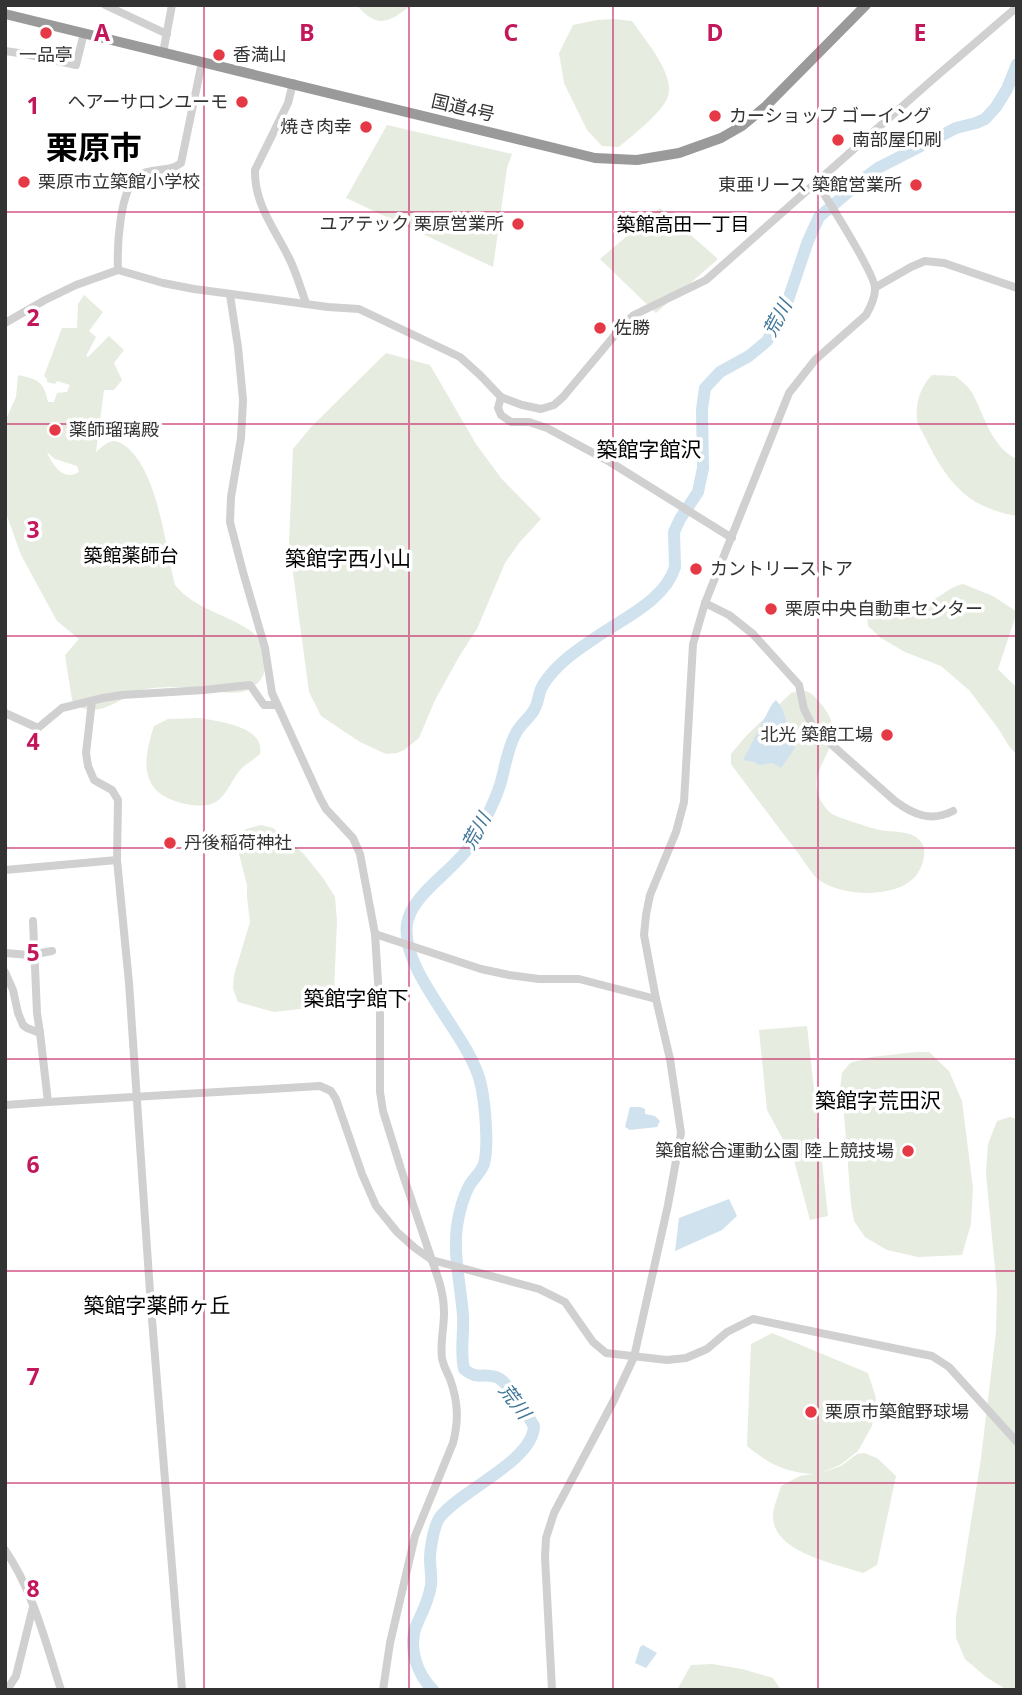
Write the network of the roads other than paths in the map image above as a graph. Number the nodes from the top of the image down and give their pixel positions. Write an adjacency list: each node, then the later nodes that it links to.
1 (105, 5): 7 (street)
2 (172, 5): 7 (street)
3 (866, 5): 11 (highway, 国道4号)
4 (1017, 7): 12 (street)
5 (5, 14): 6 (highway, 国道4号)
6 (84, 33): 8 (street); 9 (highway, 国道4号)
7 (167, 34): 9 (street)
8 (5, 51)
9 (163, 53): 10 (highway, 国道4号)
10 (202, 62): 11 (highway, 国道4号); 13 (street)
11 (293, 83): 17 (street)
12 (817, 183): 14 (street); 19 (street)
13 (118, 270): 16 (street); 18 (street)
14 (876, 288): 15 (street); 20 (street)
15 (1017, 288)
16 (230, 295): 17 (street); 23 (street)
17 (306, 303): 19 (street)
18 (5, 323)
19 (501, 397): 20 (street)
20 (732, 538): 21 (street)
21 (705, 603): 25 (street); 34 (street)
22 (92, 701): 23 (street); 24 (street); 26 (street)
23 (277, 705): 29 (street)
24 (5, 713)
25 (953, 811)
26 (117, 860): 27 (street); 36 (street)
27 (5, 870)
28 (33, 921): 32 (street)
29 (375, 934): 34 (street); 39 (street)
30 (52, 951): 32 (street)
31 (5, 953): 32 (street)
32 (35, 954): 35 (street)
33 (5, 972): 35 (street)
34 (656, 999): 40 (street)
35 (40, 1033): 37 (street)
36 (137, 1096): 37 (street); 39 (street); 46 (street)
37 (48, 1101): 38 (street)
38 (5, 1105)
39 (432, 1260): 40 (street); 47 (street)
40 (634, 1357): 41 (street); 48 (street)
41 (1017, 1443)
42 (5, 1550): 43 (street)
43 (33, 1607): 44 (street); 45 (street)
44 (7, 1690)
45 (61, 1690)
46 (182, 1690)
47 (383, 1690)
48 (552, 1690)

